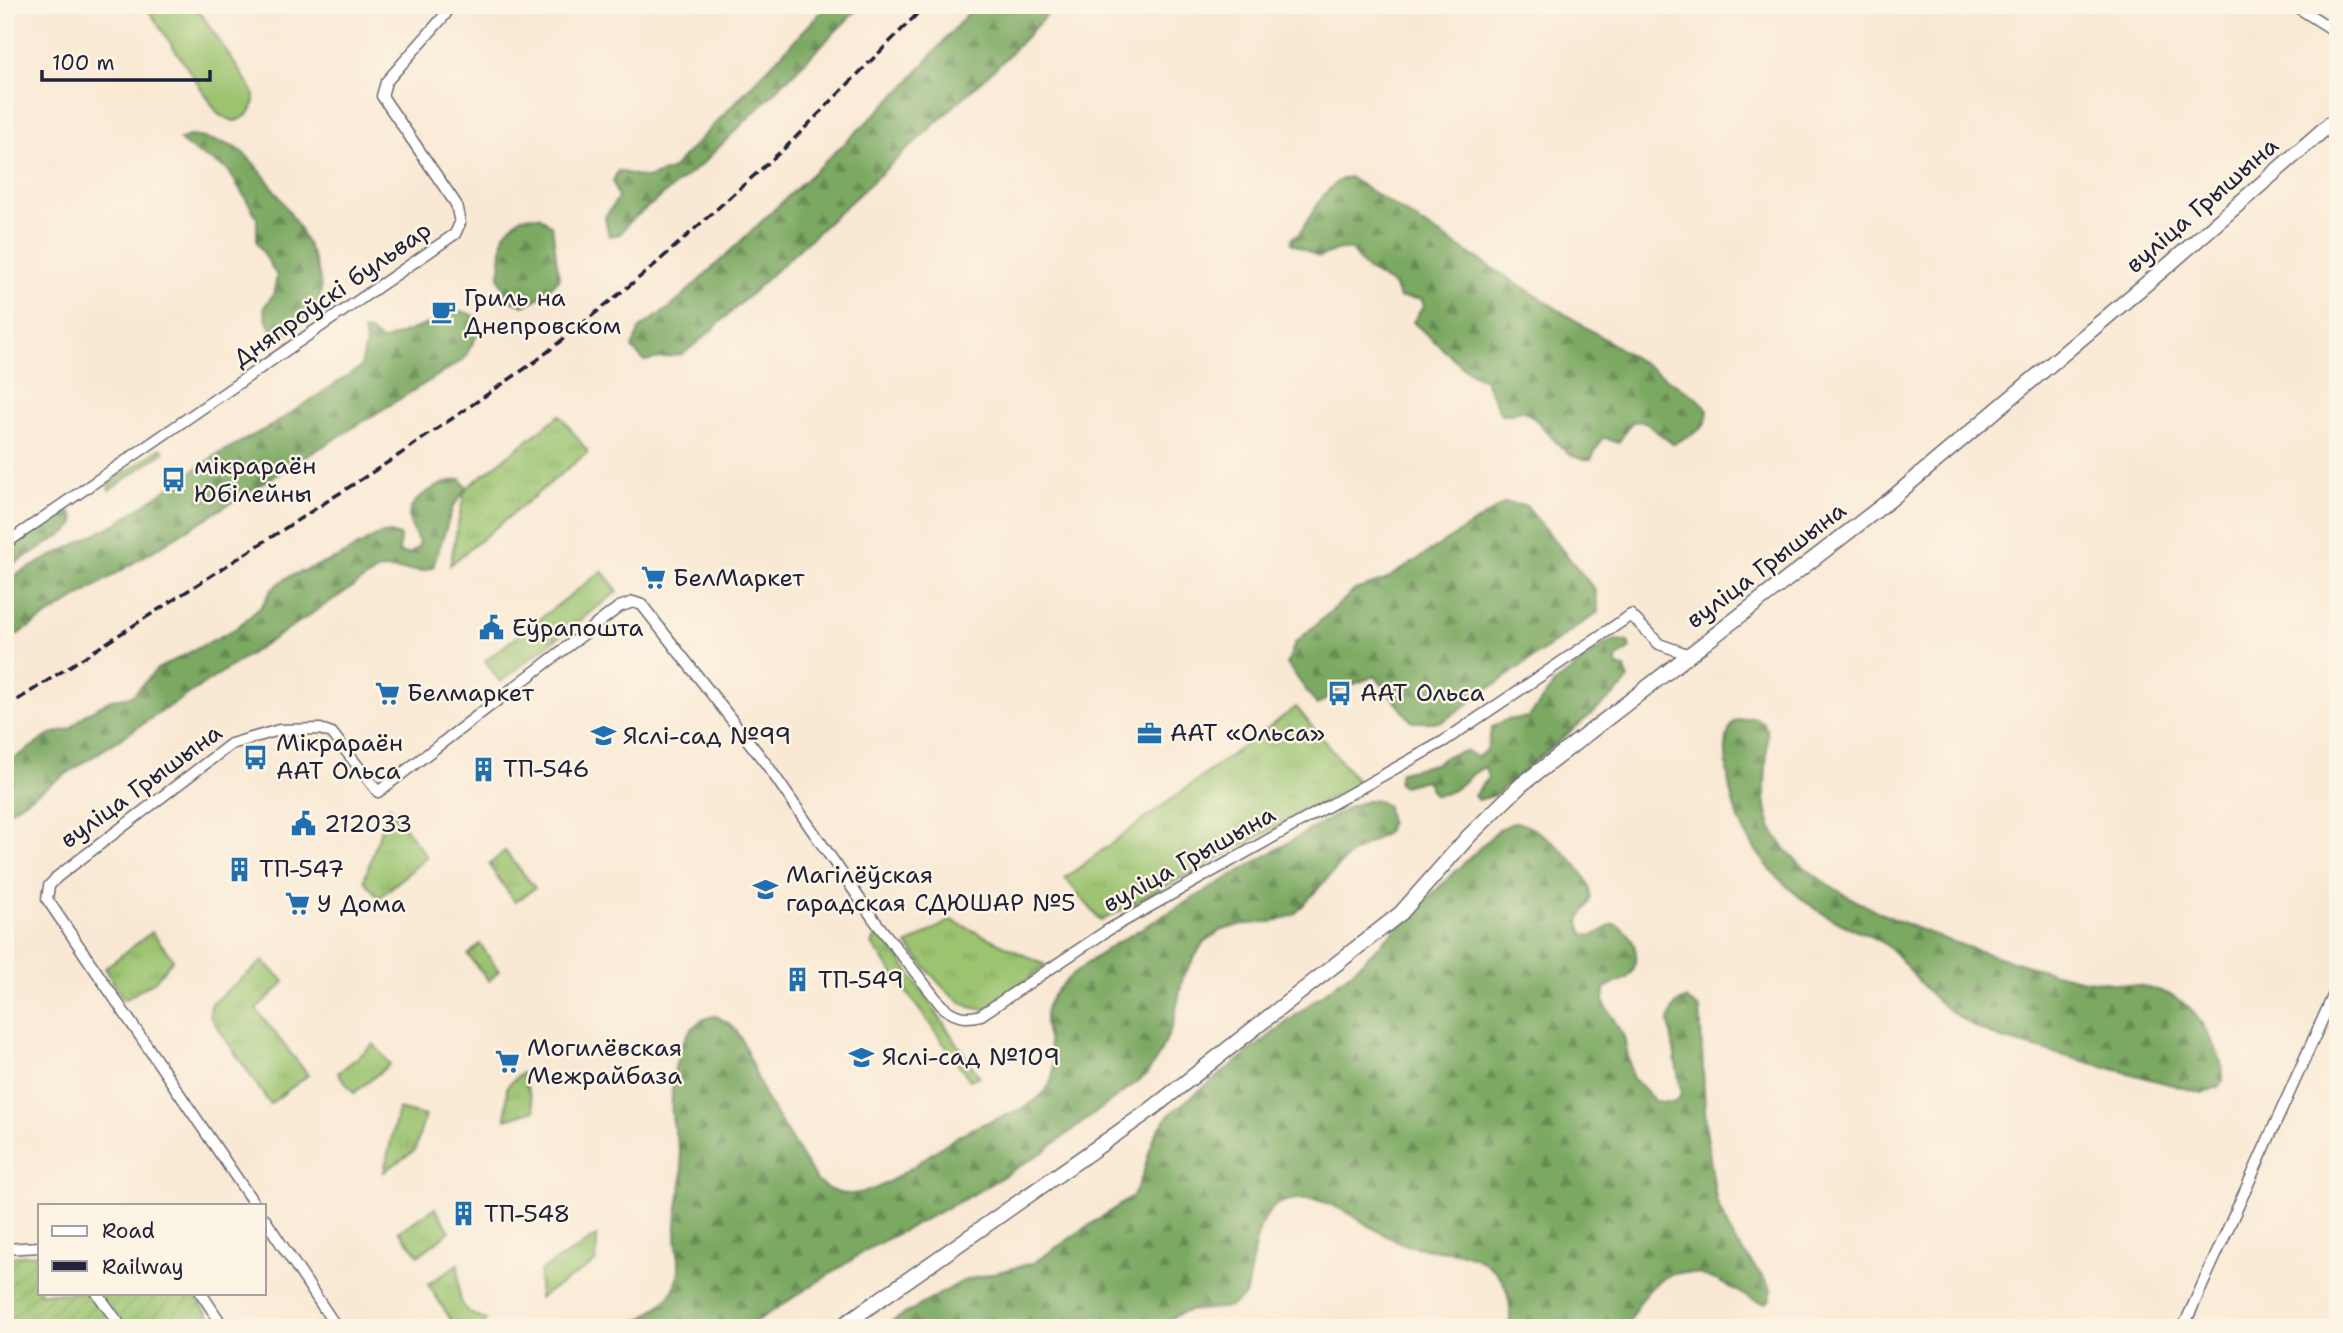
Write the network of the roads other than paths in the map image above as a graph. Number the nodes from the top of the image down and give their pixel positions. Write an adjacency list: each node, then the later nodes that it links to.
1 (447, 5): 5 (street, Дняпроўскі бульвар)
2 (2294, 5): 3 (street)
3 (2338, 33)
4 (2338, 117): 6 (street, вуліца Грышына)
5 (5, 544)
6 (1687, 654): 8 (street, вуліца Грышына); 17 (street)
7 (2338, 985): 18 (street)
8 (254, 1204)
9 (266, 1222): 16 (street)
10 (38, 1247): 11 (street)
11 (5, 1249)
12 (98, 1294): 14 (street)
13 (202, 1294): 15 (street)
14 (122, 1328)
15 (224, 1328)
16 (337, 1328)
17 (839, 1328)
18 (2183, 1328)

